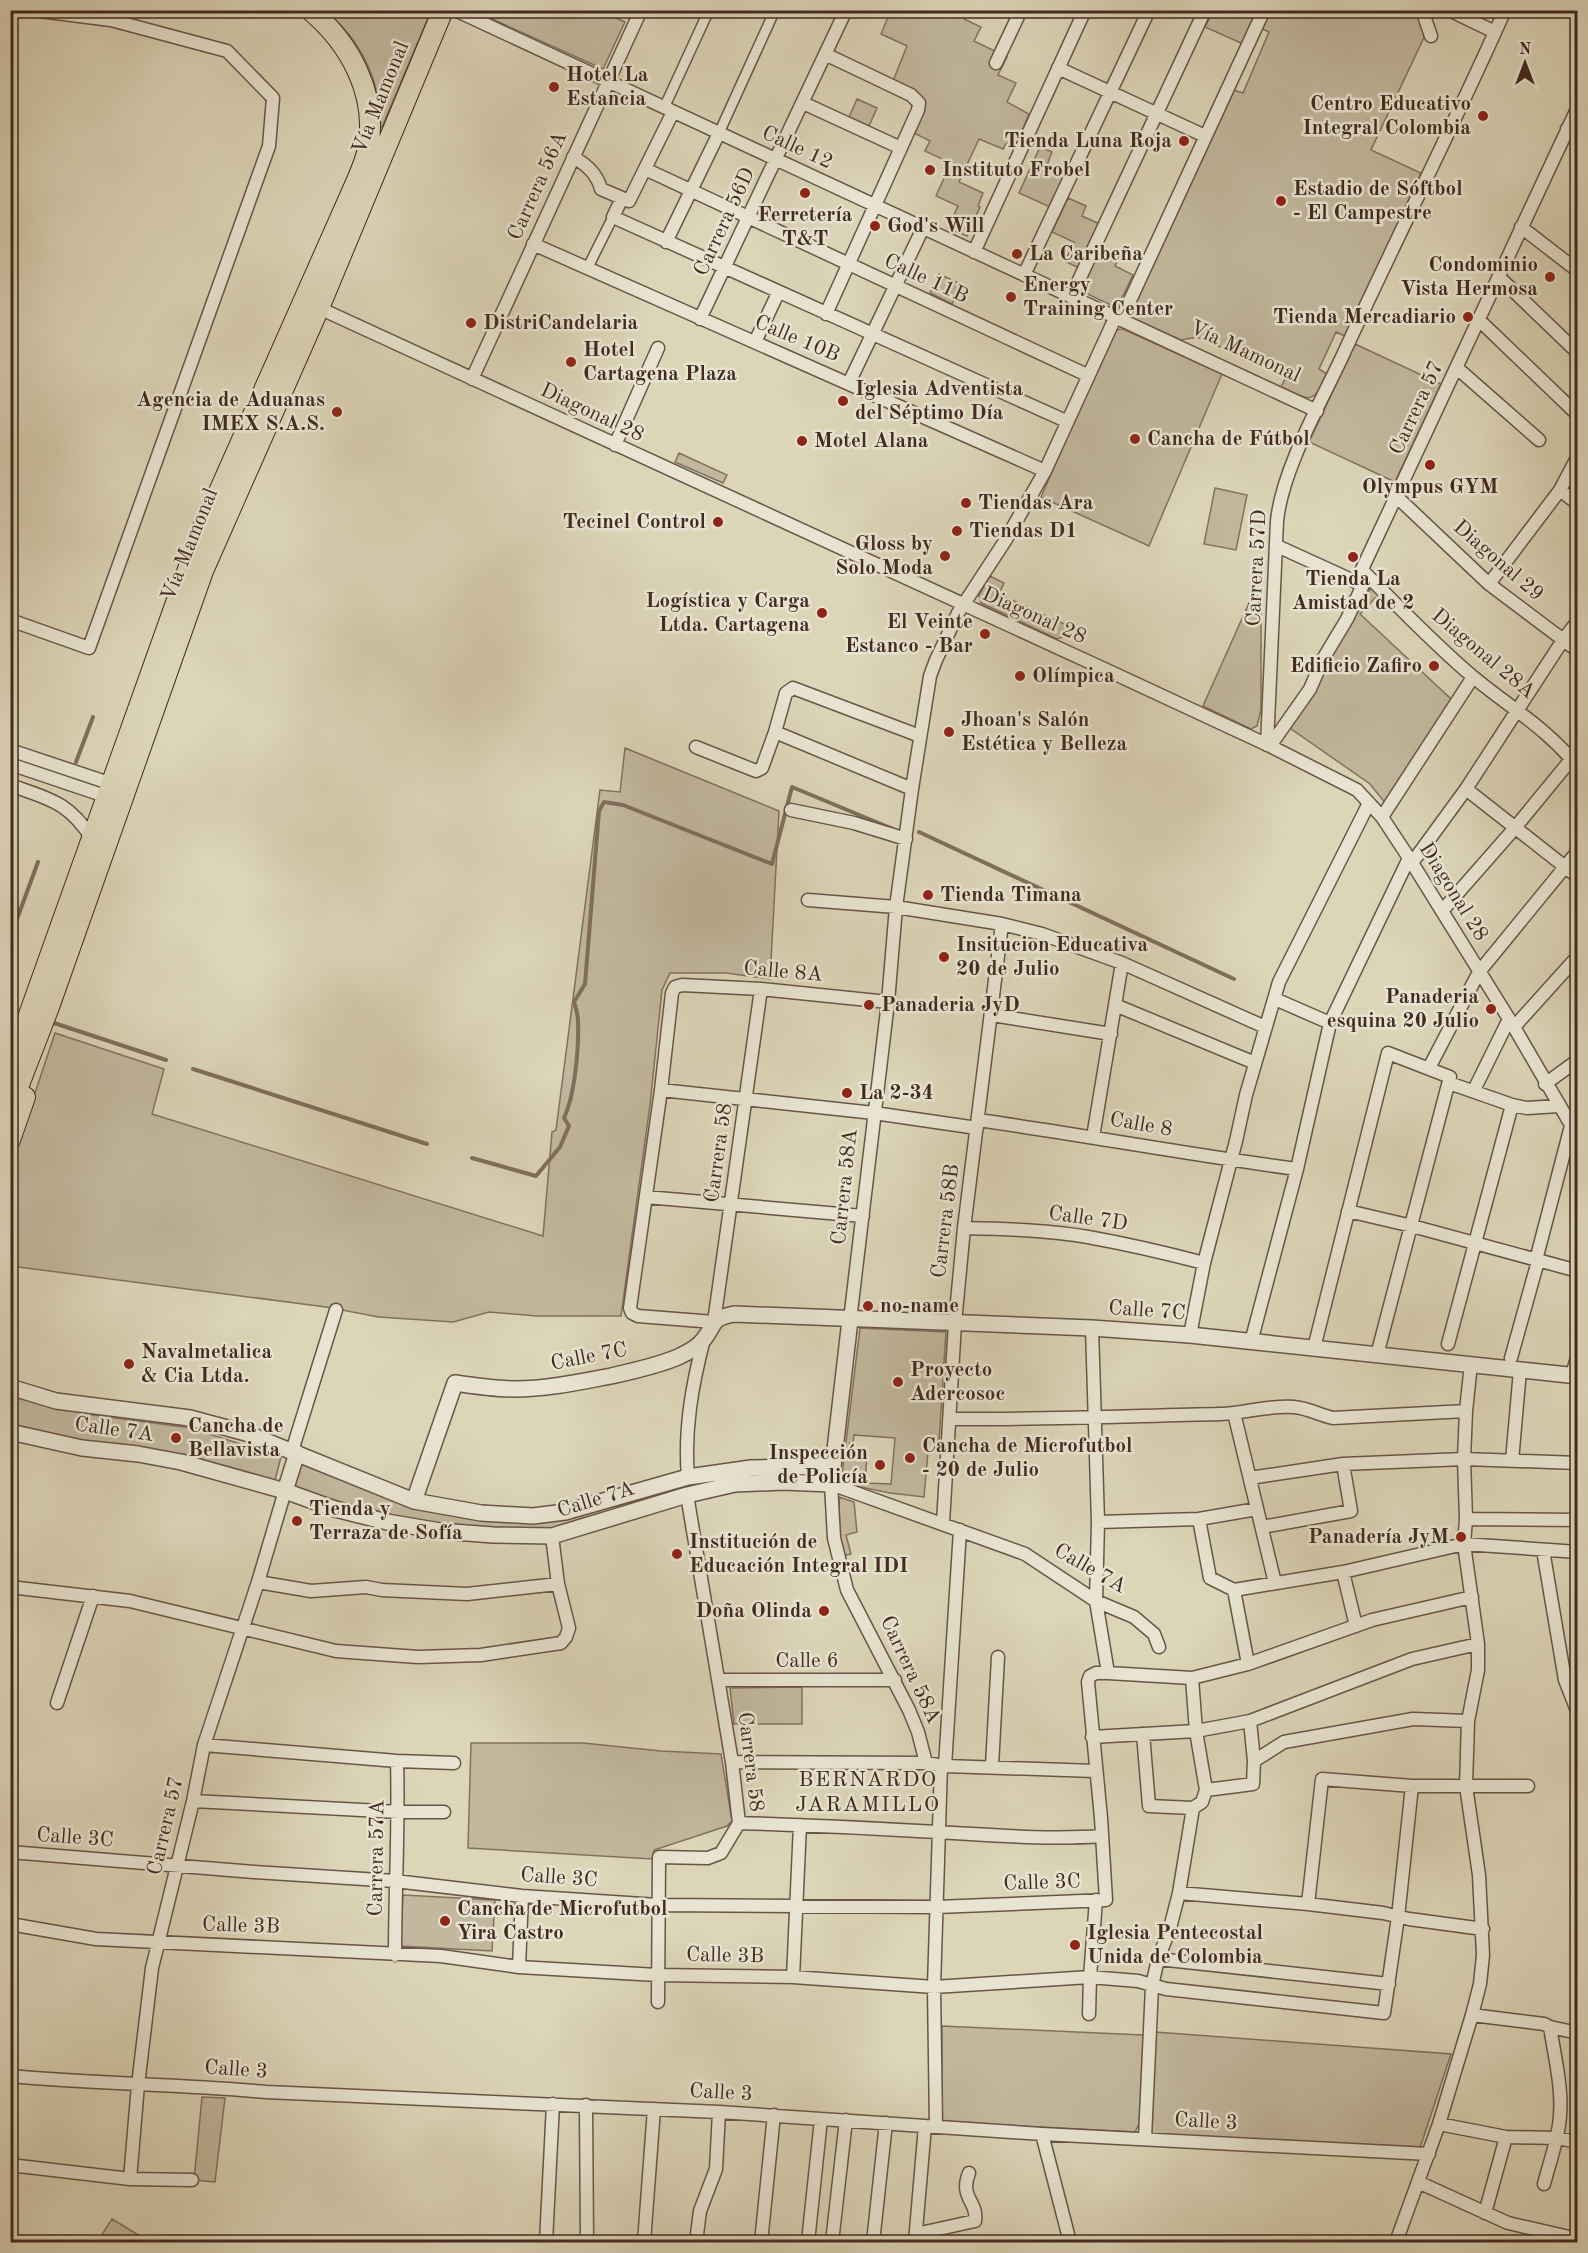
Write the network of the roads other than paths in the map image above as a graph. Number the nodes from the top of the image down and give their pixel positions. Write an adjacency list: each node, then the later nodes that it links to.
1 (32, 10): 83 (street)
2 (310, 10): 99 (main road, Vía Mamonal)
3 (443, 10): 55 (main road, Vía Mamonal)
4 (455, 10): 22 (street, Calle 12)
5 (641, 10): 22 (street, Carrera 56A)
6 (709, 10): 26 (street)
7 (775, 10): 29 (street)
8 (846, 10): 19 (street, Carrera 56D)
9 (1021, 10): 20 (street)
10 (1085, 10): 21 (street)
11 (1149, 10): 23 (street)
12 (1204, 10): 27 (street)
13 (1264, 10): 30 (street)
14 (1422, 10): 18 (street)
15 (1449, 10): 17 (street)
16 (1505, 10): 17 (street, Carrera 57D)
17 (1495, 32): 68 (street, Carrera 57D)
18 (1431, 36)
19 (825, 54): 24 (street, Carrera 56D); 32 (street)
20 (996, 63)
21 (1058, 68): 23 (street); 45 (street)
22 (607, 81): 26 (street, Calle 12); 33 (street, Carrera 56A)
23 (1110, 92): 27 (street); 50 (street)
24 (803, 103): 32 (street); 34 (street, Carrera 56D)
25 (1578, 107): 28 (street, Carrera 57)
26 (669, 110): 29 (street, Calle 12); 35 (street)
27 (1156, 113): 30 (street); 54 (street)
28 (1567, 129): 31 (street); 41 (street, Carrera 57)
29 (718, 133): 34 (street, Calle 12); 36 (street)
30 (1205, 136): 57 (street)
31 (1578, 137)
32 (901, 148): 38 (street)
33 (573, 157): 37 (street); 44 (street, Carrera 56A)
34 (776, 160): 38 (street, Calle 12); 40 (street, Carrera 56D)
35 (645, 169): 36 (street, Calle 11B); 37 (street)
36 (691, 190): 40 (street, Calle 11B); 43 (street)
37 (622, 198): 39 (street)
38 (876, 206): 42 (street, Calle 12); 46 (street)
39 (613, 217): 43 (street); 48 (street)
40 (749, 218): 46 (street, Calle 11B); 47 (street, Carrera 56D)
41 (1521, 226): 49 (street); 51 (street, Carrera 57)
42 (922, 228): 45 (street, Calle 12); 52 (street)
43 (666, 242): 47 (street)
44 (533, 244): 48 (street, Calle 10B); 66 (street, Carrera 56A)
45 (974, 252): 50 (street, Calle 12)
46 (849, 264): 52 (street, Calle 11B); 56 (street)
47 (724, 268): 53 (street); 58 (street, Carrera 56D)
48 (587, 269): 58 (street, Calle 10B)
49 (1578, 271)
50 (1024, 275): 54 (street, Calle 12)
51 (1499, 277): 59 (street, Carrera 57); 63 (street)
52 (895, 286): 60 (street); 65 (street, Calle 11B)
53 (778, 292): 56 (street); 61 (street)
54 (1071, 297): 57 (street, Calle 12)
55 (319, 308): 66 (street, Diagonal 28); 119 (main road, Vía Mamonal)
56 (826, 314): 60 (street)
57 (1118, 319): 65 (street); 68 (street, Vía Mamonal)
58 (700, 320): 61 (street, Calle 10B)
59 (1479, 320): 64 (street, Carrera 57); 69 (street)
60 (871, 335): 67 (street); 70 (street)
61 (755, 342): 67 (street, Calle 10B)
62 (658, 348): 72 (street)
63 (1578, 353)
64 (1457, 368): 71 (street); 76 (street, Carrera 57)
65 (1087, 375): 70 (street)
66 (472, 379): 72 (street, Diagonal 28)
67 (849, 383): 74 (street, Calle 10B)
68 (1317, 411): 78 (street, Carrera 57D)
69 (1578, 415)
70 (1066, 422): 74 (street)
71 (1539, 440)
72 (615, 445): 82 (street, Diagonal 28)
73 (1578, 456): 75 (street)
74 (1045, 471): 82 (street)
75 (1560, 490): 77 (street); 81 (street)
76 (1397, 496): 79 (street, Carrera 57); 81 (street, Diagonal 29)
77 (1578, 504)
78 (1277, 546): 80 (street); 91 (street, Carrera 57D)
79 (1362, 570): 80 (street, Carrera 57); 87 (street, Diagonal 28A)
80 (1356, 582): 91 (street, Carrera 57)
81 (1488, 584): 85 (street, Diagonal 29)
82 (964, 605): 90 (street, Carrera 58A); 91 (street, Diagonal 28)
83 (10, 620)
84 (1578, 621): 85 (street)
85 (1563, 640): 86 (street, Diagonal 29); 88 (street)
86 (1578, 651)
87 (1473, 677): 88 (street, Diagonal 28A); 102 (street)
88 (1517, 709): 94 (street, Diagonal 28A); 98 (street)
89 (775, 732): 90 (street); 92 (street); 97 (street)
90 (920, 736): 97 (street, Carrera 58A)
91 (1268, 745): 100 (street, Diagonal 28)
92 (696, 747)
93 (10, 750): 99 (street)
94 (1575, 759): 103 (street)
95 (10, 764): 99 (street)
96 (10, 785): 105 (street)
97 (912, 789): 104 (street, Carrera 58A)
98 (1467, 789): 103 (street); 107 (street)
99 (110, 791): 105 (main road, Vía Mamonal)
100 (1369, 803): 102 (street, Diagonal 28); 118 (street)
101 (791, 810): 104 (street)
102 (1382, 817): 107 (street, Diagonal 28)
103 (1514, 829): 108 (street); 112 (street)
104 (906, 839): 111 (street, Carrera 58A)
105 (93, 840): 119 (main road, Vía Mamonal)
106 (1578, 851): 108 (street)
107 (1411, 860): 112 (street, Diagonal 28); 123 (street)
108 (1565, 866): 109 (street); 116 (street)
109 (1578, 877)
110 (808, 900): 111 (street)
111 (897, 907): 113 (street); 120 (street, Carrera 58A)
112 (1442, 911): 116 (street, Diagonal 28)
113 (1002, 924): 115 (street); 122 (street, Carrera 58B)
114 (1577, 957): 124 (street)
115 (1122, 963): 121 (street); 125 (street)
116 (1479, 972): 124 (street, Diagonal 28); 131 (street)
117 (761, 989): 120 (street, Calle 8A); 134 (street, Calle 8A); 136 (street, Carrera 58)
118 (1275, 999): 123 (street); 125 (street)
119 (43, 1002): 127 (main road); 130 (main road, Vía Mamonal); 139 (main road, Vía Mamonal); 144 (main road)
120 (888, 1002): 140 (street, Carrera 58A)
121 (1116, 1005): 126 (street); 129 (street)
122 (992, 1015): 126 (street); 141 (street, Carrera 58B)
123 (1330, 1023): 146 (street)
124 (1512, 1023): 133 (street, Diagonal 28); 135 (street)
125 (1265, 1027): 129 (street)
126 (1110, 1034): 143 (street)
127 (10, 1043)
128 (1578, 1060): 133 (street)
129 (1255, 1063): 145 (street)
130 (10, 1068)
131 (1429, 1068): 132 (street); 149 (street)
132 (1449, 1083): 135 (street); 151 (street)
133 (1545, 1084): 138 (street, Diagonal 28)
134 (661, 1090): 136 (street, Calle 8); 147 (street)
135 (1474, 1090): 137 (street)
136 (747, 1099): 140 (street, Calle 8); 148 (street, Carrera 58)
137 (1512, 1105): 138 (street); 153 (street)
138 (1559, 1107): 142 (street, Diagonal 28)
139 (10, 1108)
140 (874, 1113): 141 (street, Calle 8); 150 (street, Carrera 58A)
141 (977, 1124): 143 (street, Calle 8); 152 (street, Carrera 58B)
142 (1575, 1128): 154 (street)
143 (1094, 1137): 145 (street, Calle 8)
144 (10, 1140)
145 (1231, 1161): 146 (street, Calle 8); 155 (street)
146 (1297, 1169): 164 (street)
147 (645, 1197): 148 (street); 159 (street, Calle 7C)
148 (731, 1206): 150 (street); 159 (street, Carrera 58)
149 (1347, 1211): 151 (street); 166 (street)
150 (863, 1216): 158 (street, Carrera 58A)
151 (1412, 1226): 153 (street); 168 (street)
152 (964, 1228): 155 (street, Calle 7D); 160 (street, Carrera 58B)
153 (1474, 1244): 154 (street); 165 (street)
154 (1537, 1260): 156 (street); 170 (street)
155 (1204, 1263): 162 (street)
156 (1578, 1271)
157 (336, 1310): 178 (street)
158 (850, 1320): 159 (street, Calle 7C); 160 (street, Calle 7C); 183 (street, Carrera 58A)
159 (714, 1322): 163 (street, Calle 7C)
160 (955, 1323): 161 (street, Calle 7C); 176 (street, Carrera 58B)
161 (1092, 1328): 162 (street, Calle 7C); 175 (street)
162 (1190, 1335): 164 (street, Calle 7C)
163 (704, 1339): 184 (street); 189 (street, Calle 7C)
164 (1251, 1342): 166 (street, Calle 7C)
165 (1448, 1344)
166 (1314, 1348): 168 (street, Calle 7C)
167 (1578, 1354): 171 (street)
168 (1377, 1355): 169 (street, Calle 7C)
169 (1471, 1364): 170 (street, Calle 7C); 173 (street)
170 (1516, 1364): 171 (street, Calle 7C); 180 (street)
171 (1575, 1375)
172 (10, 1387): 178 (street, Calle 7A)
173 (1466, 1411): 174 (street); 179 (street)
174 (1234, 1413): 175 (street); 185 (street)
175 (1094, 1417): 176 (street); 194 (street)
176 (949, 1419): 195 (street, Carrera 58B)
177 (10, 1432): 187 (street, Calle 7A)
178 (295, 1452): 187 (street); 189 (street, Calle 7A)
179 (1464, 1459): 180 (street); 182 (street); 192 (street)
180 (1512, 1461): 181 (street)
181 (1578, 1463)
182 (1344, 1464): 185 (street); 196 (street)
183 (832, 1466): 184 (street, Calle 7A); 186 (street, Carrera 58A)
184 (688, 1477): 189 (street, Calle 7A)
185 (1250, 1478): 190 (street)
186 (831, 1484): 188 (street, Calle 7A); 195 (street, Calle 7A); 220 (street, Carrera 58A)
187 (285, 1491): 198 (street, Calle 7A); 203 (street, Carrera 57)
188 (687, 1495): 198 (street, Calle 7A); 219 (street, Carrera 58)
189 (414, 1502)
190 (1257, 1509): 191 (street); 196 (street)
191 (1199, 1519): 194 (street); 207 (street)
192 (1466, 1520): 193 (street); 199 (street)
193 (1578, 1521)
194 (1098, 1522): 210 (street)
195 (943, 1523): 197 (street, Calle 7A)
196 (1262, 1527): 204 (street)
197 (960, 1530): 210 (street, Calle 7A); 235 (street, Carrera 58A)
198 (552, 1536): 205 (street)
199 (1464, 1544): 200 (street); 202 (street); 209 (street)
200 (1543, 1550): 201 (street); 221 (street)
201 (1578, 1552)
202 (1343, 1572): 204 (street); 211 (street)
203 (258, 1582): 205 (street); 212 (street, Carrera 57)
204 (1275, 1583): 207 (street)
205 (558, 1584): 212 (street)
206 (10, 1587): 208 (street)
207 (1233, 1590): 216 (street)
208 (93, 1596): 212 (street); 222 (street)
209 (1472, 1597): 211 (street); 213 (street)
210 (1096, 1601): 214 (street, Calle 7A); 217 (street)
211 (1356, 1626): 216 (street)
212 (242, 1630): 229 (street, Carrera 57)
213 (1478, 1644): 224 (street); 225 (street)
214 (1159, 1647)
215 (998, 1657): 236 (street)
216 (1248, 1664): 218 (street)
217 (1108, 1673): 218 (street); 228 (street)
218 (1192, 1678): 226 (street)
219 (718, 1680): 220 (street, Calle 6); 232 (street, Carrera 58)
220 (895, 1680): 234 (street, Carrera 58A)
221 (1571, 1680): 223 (street)
222 (57, 1703)
223 (1578, 1713)
224 (1250, 1721): 226 (street); 231 (street)
225 (1468, 1721): 231 (street); 239 (street)
226 (1196, 1731): 227 (street); 241 (street)
227 (1143, 1734): 228 (street); 243 (street)
228 (1092, 1737): 237 (street)
229 (204, 1744): 230 (street); 242 (street, Carrera 57)
230 (397, 1761): 233 (street); 244 (street, Carrera 57A)
231 (1254, 1761): 241 (street)
232 (732, 1762): 234 (street); 246 (street, Carrera 58)
233 (454, 1763)
234 (926, 1763): 235 (street)
235 (943, 1765): 236 (street); 248 (street, Carrera 58A)
236 (993, 1766): 237 (street)
237 (1095, 1771): 249 (street)
238 (1412, 1786): 239 (street); 256 (street); 260 (street)
239 (1466, 1786): 240 (street); 262 (street)
240 (1528, 1786)
241 (1206, 1790): 243 (street)
242 (193, 1801): 244 (street); 251 (street, Carrera 57)
243 (1193, 1808): 253 (street)
244 (399, 1812): 245 (street); 252 (street, Carrera 57A)
245 (444, 1812)
246 (739, 1823): 247 (street); 257 (street, Carrera 58)
247 (800, 1825): 248 (street); 258 (street)
248 (938, 1832): 249 (street); 259 (street, Carrera 58A)
249 (1102, 1836): 255 (street)
250 (10, 1852): 251 (street, Calle 3C)
251 (177, 1866): 252 (street, Calle 3C); 263 (street, Carrera 57)
252 (394, 1881): 254 (street, Calle 3C); 264 (street, Carrera 57A)
253 (1179, 1893): 256 (street); 265 (street)
254 (522, 1896): 257 (street, Calle 3C); 266 (street)
255 (1101, 1900): 259 (street, Calle 3C); 269 (street)
256 (1308, 1904): 260 (street)
257 (658, 1905): 258 (street, Calle 3C); 267 (street, Carrera 58)
258 (797, 1907): 259 (street, Calle 3C); 268 (street)
259 (937, 1907): 272 (street, Carrera 58A)
260 (1398, 1917): 262 (street); 270 (street)
261 (10, 1924): 263 (street, Calle 3B)
262 (1483, 1929): 275 (street)
263 (158, 1943): 264 (street, Calle 3B); 279 (street, Carrera 57)
264 (395, 1955): 266 (street, Calle 3B)
265 (1158, 1959): 270 (street); 271 (street)
266 (519, 1967): 267 (street, Calle 3B)
267 (657, 1975): 268 (street, Calle 3B); 273 (street, Carrera 58)
268 (793, 1977): 272 (street, Calle 3B)
269 (1090, 1977): 271 (street, Calle 3B); 272 (street, Calle 3B); 274 (street)
270 (1389, 1983): 271 (street, Calle 3B)
271 (1152, 1986): 292 (street)
272 (934, 1987): 289 (street, Carrera 58A)
273 (658, 2002)
274 (1089, 2014)
275 (1472, 2015): 276 (street); 288 (street)
276 (1550, 2027): 277 (street); 293 (street)
277 (1578, 2033)
278 (10, 2076): 279 (street, Calle 3)
279 (138, 2085): 280 (street, Calle 3); 298 (street, Carrera 57)
280 (553, 2104): 281 (street, Calle 3); 305 (street)
281 (586, 2105): 282 (street, Calle 3); 306 (street)
282 (654, 2109): 283 (street, Calle 3); 307 (street)
283 (719, 2112): 284 (street, Calle 3); 308 (street)
284 (774, 2115): 285 (street, Calle 3); 309 (street)
285 (821, 2119): 286 (street, Calle 3); 310 (street)
286 (846, 2120): 287 (street, Calle 3); 311 (street)
287 (886, 2123): 289 (street, Calle 3); 312 (street)
288 (1439, 2124): 291 (street); 295 (street)
289 (931, 2126): 290 (street, Calle 3); 303 (street, Carrera 58A)
290 (1042, 2134): 292 (street, Calle 3); 313 (street)
291 (1506, 2137): 293 (street); 302 (street)
292 (1145, 2138): 295 (street, Calle 3)
293 (1557, 2138): 294 (street); 301 (street)
294 (1578, 2142)
295 (1429, 2154): 300 (street)
296 (10, 2165): 298 (street)
297 (969, 2173): 303 (street)
298 (130, 2179): 299 (street)
299 (192, 2180)
300 (1418, 2182): 302 (street); 314 (street)
301 (1544, 2184)
302 (1485, 2213): 304 (street)
303 (916, 2239)
304 (1578, 2239)
305 (546, 2242)
306 (587, 2242)
307 (644, 2242)
308 (696, 2242)
309 (761, 2242)
310 (808, 2242)
311 (832, 2242)
312 (873, 2242)
313 (1070, 2242)
314 (1397, 2242)

